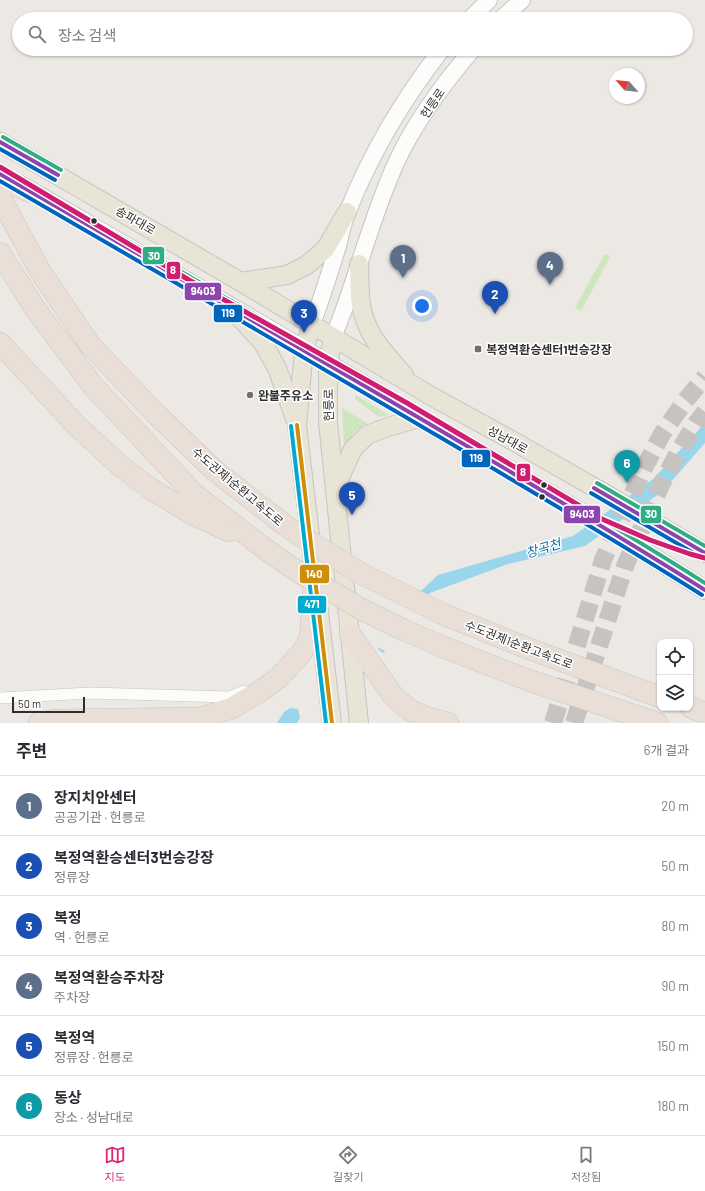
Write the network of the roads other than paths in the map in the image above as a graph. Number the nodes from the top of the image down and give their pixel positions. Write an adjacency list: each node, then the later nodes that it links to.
1 (489, 0): 3 (main road)
2 (522, 0): 4 (main road)
3 (477, 12)
4 (509, 12)
5 (437, 56): 11 (main road, 헌릉로)
6 (467, 56): 13 (main road, 헌릉로)
7 (0, 142): 14 (main road, 송파대로)
8 (0, 174): 10 (main road)
9 (0, 192): 10 (highway); 33 (highway, 수도권제1순환고속도로, bridge)
10 (31, 192): 15 (main road)
11 (347, 212): 14 (main road); 16 (main road, 헌릉로)
12 (0, 253): 27 (highway)
13 (359, 264): 18 (main road, 헌릉로); 22 (main road)
14 (241, 282): 16 (main road, 송파대로)
15 (231, 307): 20 (main road); 25 (main road)
16 (312, 324): 18 (main road, 성남대로); 20 (main road, 헌릉로)
17 (0, 328): 23 (highway)
18 (333, 338): 21 (main road, 헌릉로); 22 (main road, 성남대로)
19 (0, 343): 23 (highway)
20 (304, 350): 21 (main road); 25 (main road, 헌릉로)
21 (328, 364): 24 (main road); 26 (main road, 헌릉로)
22 (410, 384): 28 (main road, 성남대로, bridge)
23 (45, 392): 27 (highway)
24 (420, 418): 26 (main road); 30 (main road, bridge)
25 (297, 425): 29 (main road, 헌릉로)
26 (334, 489): 32 (main road, 헌릉로)
27 (264, 548): 41 (highway, bridge)
28 (705, 553)
29 (315, 570): 31 (highway); 38 (main road, 헌릉로)
30 (705, 590)
31 (313, 600): 34 (street); 37 (highway)
32 (350, 634): 39 (main road, 헌릉로); 40 (highway)
33 (657, 695)
34 (0, 698)
35 (693, 708): 36 (highway)
36 (705, 713)
37 (39, 723)
38 (332, 723)
39 (359, 723)
40 (448, 723)
41 (657, 723)

